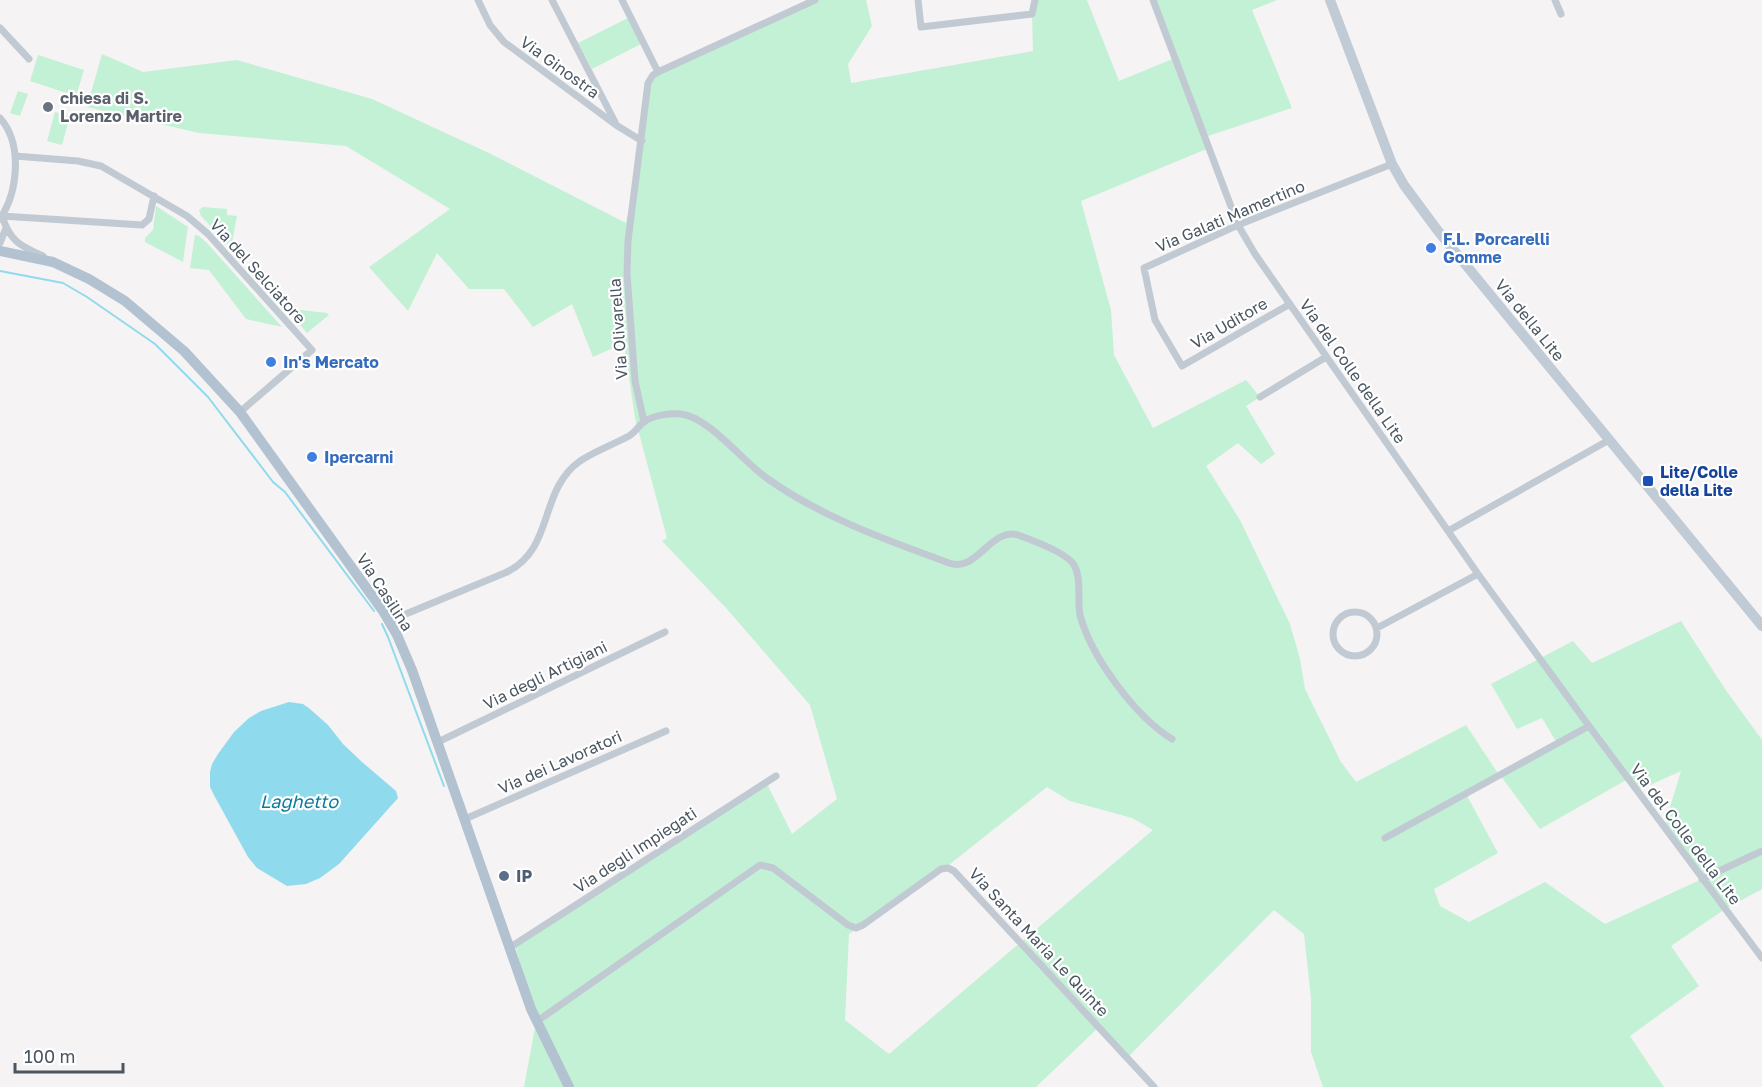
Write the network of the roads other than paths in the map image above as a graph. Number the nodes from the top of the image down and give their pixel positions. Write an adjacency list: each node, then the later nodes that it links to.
1 (478, 0): 15 (street, Via Ginostra)
2 (552, 0): 15 (street)
3 (622, 0): 13 (street)
4 (815, 0): 13 (street)
5 (918, 0): 6 (street)
6 (1035, 0)
7 (1153, 0): 21 (street, Via del Colle della Lite)
8 (1330, 0): 18 (street, Via della Lite)
9 (1555, 0): 10 (street)
10 (1561, 14)
11 (0, 28): 12 (street)
12 (29, 59)
13 (658, 72): 16 (street, Via Olivarella)
14 (0, 118): 17 (street)
15 (616, 124): 16 (street, Via Ginostra)
16 (642, 141): 31 (street, Via Olivarella)
17 (15, 156): 19 (street, Via del Selciatore); 20 (street)
18 (1392, 164): 21 (street, Via Galati Mamertino); 32 (street, Via della Lite)
19 (154, 196): 20 (street); 30 (street, Via del Selciatore)
20 (1, 217): 22 (street)
21 (1238, 225): 26 (street, Via del Colle della Lite); 28 (street, Via Galati Mamertino)
22 (6, 228): 23 (street); 25 (street)
23 (0, 243)
24 (0, 251): 25 (main road, Via Casilina)
25 (63, 266): 30 (main road, Via Casilina)
26 (1290, 304): 27 (street, Via del Colle della Lite); 28 (street, Via Uditore)
27 (1326, 357): 29 (street); 33 (street, Via del Colle della Lite)
28 (1182, 366)
29 (1260, 397)
30 (240, 412): 35 (main road, Via Casilina)
31 (644, 422): 35 (street); 41 (street)
32 (1609, 440): 33 (street); 36 (street, Via della Lite)
33 (1448, 531): 34 (street, Via del Colle della Lite)
34 (1478, 574): 37 (street); 39 (street, Via del Colle della Lite)
35 (389, 621): 42 (main road, Via Casilina)
36 (1762, 626)
37 (1377, 628): 37 (street)
38 (665, 632): 42 (street, Via degli Artigiani)
39 (1589, 726): 45 (street); 47 (street, Via del Colle della Lite)
40 (666, 731): 44 (street, Via dei Lavoratori)
41 (1173, 738)
42 (438, 742): 44 (main road, Via Casilina)
43 (776, 776): 48 (street, Via degli Impiegati)
44 (465, 819): 48 (main road, Via Casilina)
45 (1385, 838)
46 (1762, 851): 47 (street)
47 (1702, 879): 49 (street, Via del Colle della Lite)
48 (509, 948): 50 (main road, Via Casilina)
49 (1762, 958)
50 (536, 1022): 51 (main road, Via Casilina); 52 (street, Via Santa Maria Le Quinte)
51 (569, 1087)
52 (1154, 1087)

